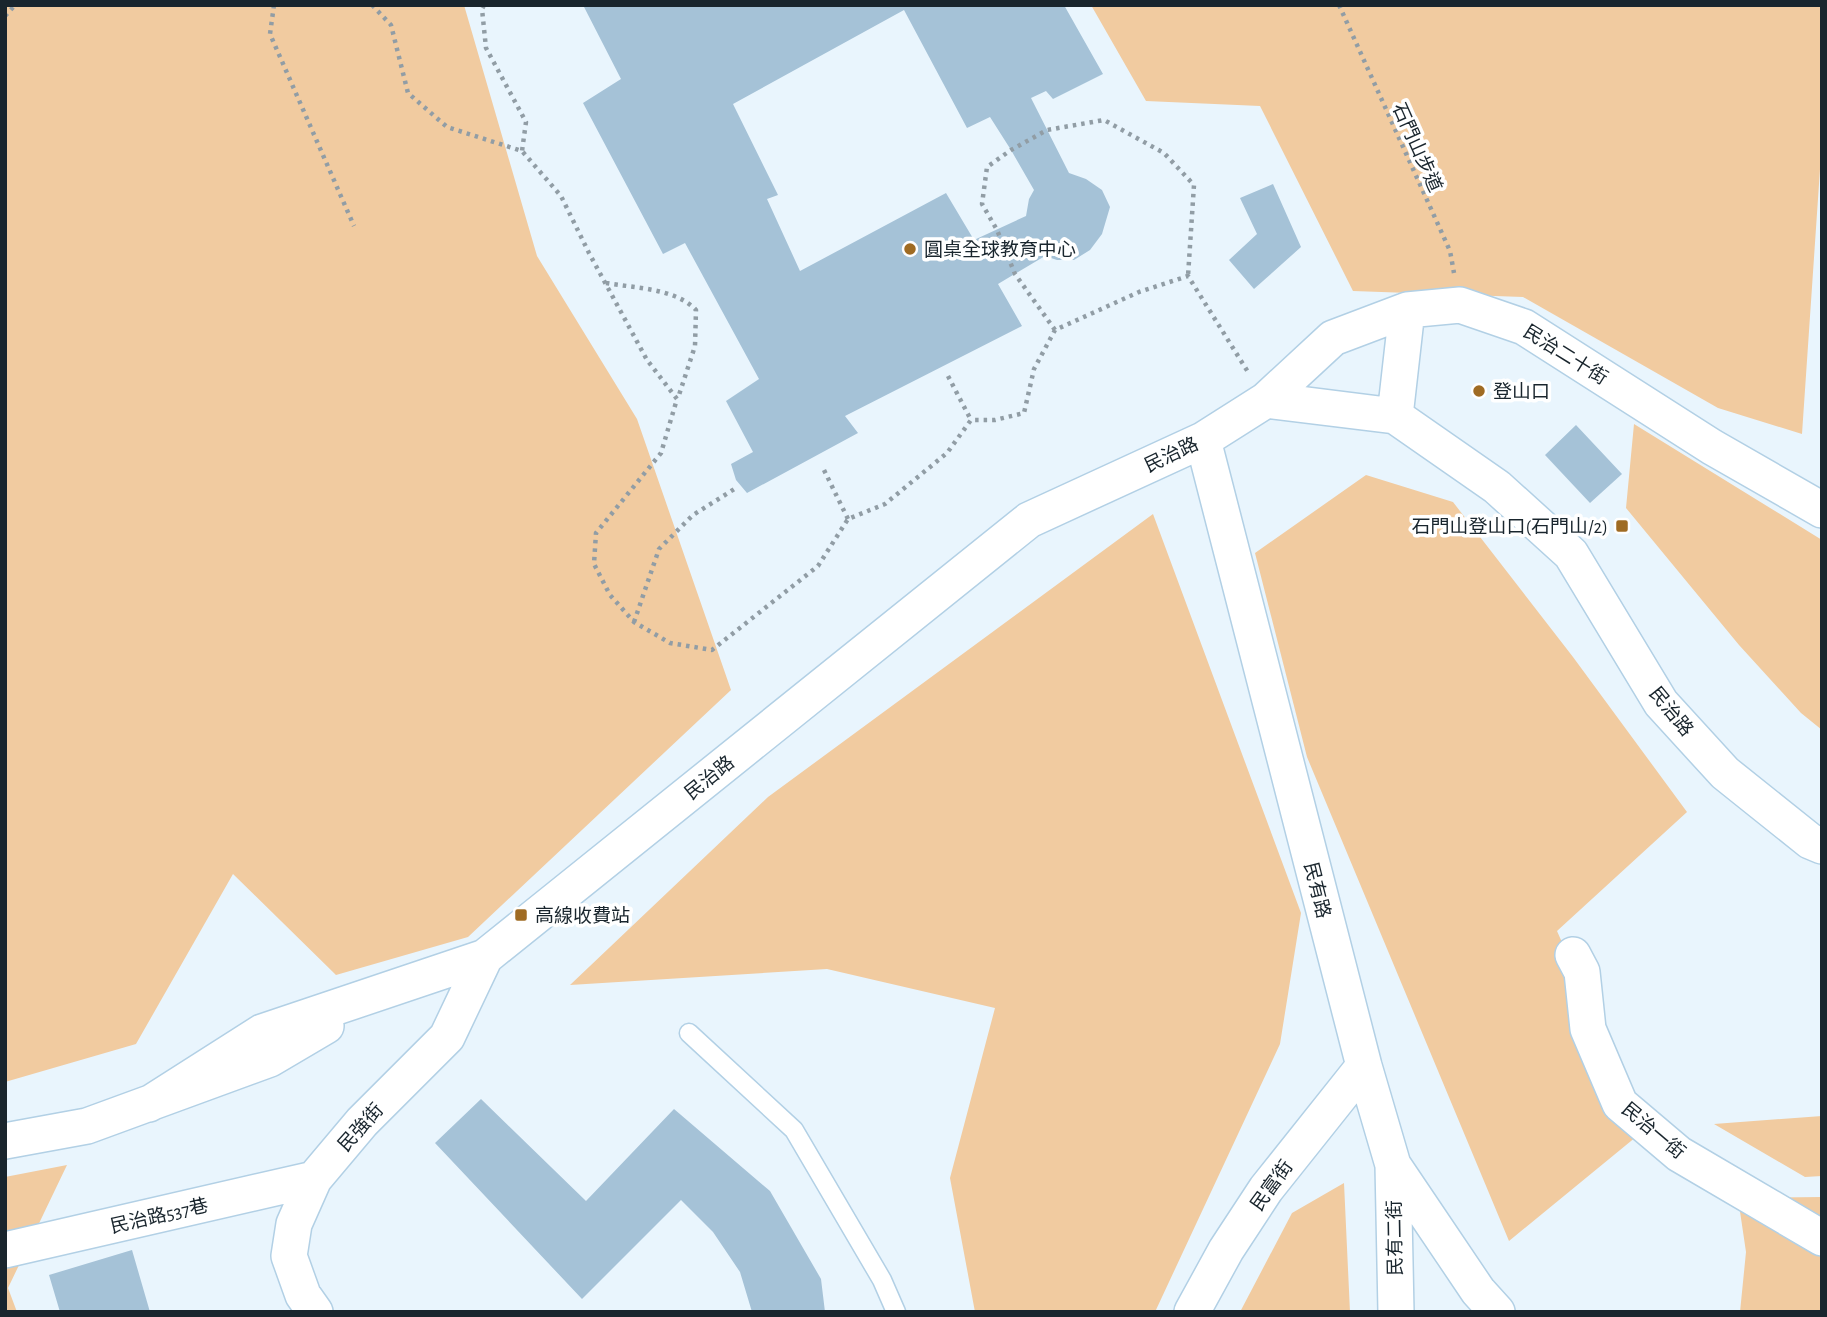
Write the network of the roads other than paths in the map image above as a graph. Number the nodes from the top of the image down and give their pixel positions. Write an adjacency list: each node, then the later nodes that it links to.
1 (1407, 310): 2 (street, 民治二十街); 3 (street); 5 (street, 民治二十街)
2 (1266, 400): 3 (street, 民治路); 4 (street, 民治路)
3 (1395, 416): 6 (street, 民治路)
4 (1203, 440): 8 (street, 民治路); 10 (street, 民有路)
5 (1822, 510)
6 (1822, 846)
7 (1573, 955): 14 (street, 民治一街)
8 (485, 957): 11 (street); 13 (street, 民強街)
9 (689, 1033): 17 (lane)
10 (1364, 1066): 12 (street, 民有路); 18 (street, 民富街)
11 (5, 1142)
12 (1393, 1165): 19 (street, 民有二街); 20 (street, 民有路)
13 (314, 1179): 15 (street, 民治路537巷); 16 (street, 民強街)
14 (1822, 1238)
15 (5, 1250)
16 (315, 1312)
17 (896, 1312)
18 (1192, 1312)
19 (1396, 1312)
20 (1497, 1312)

